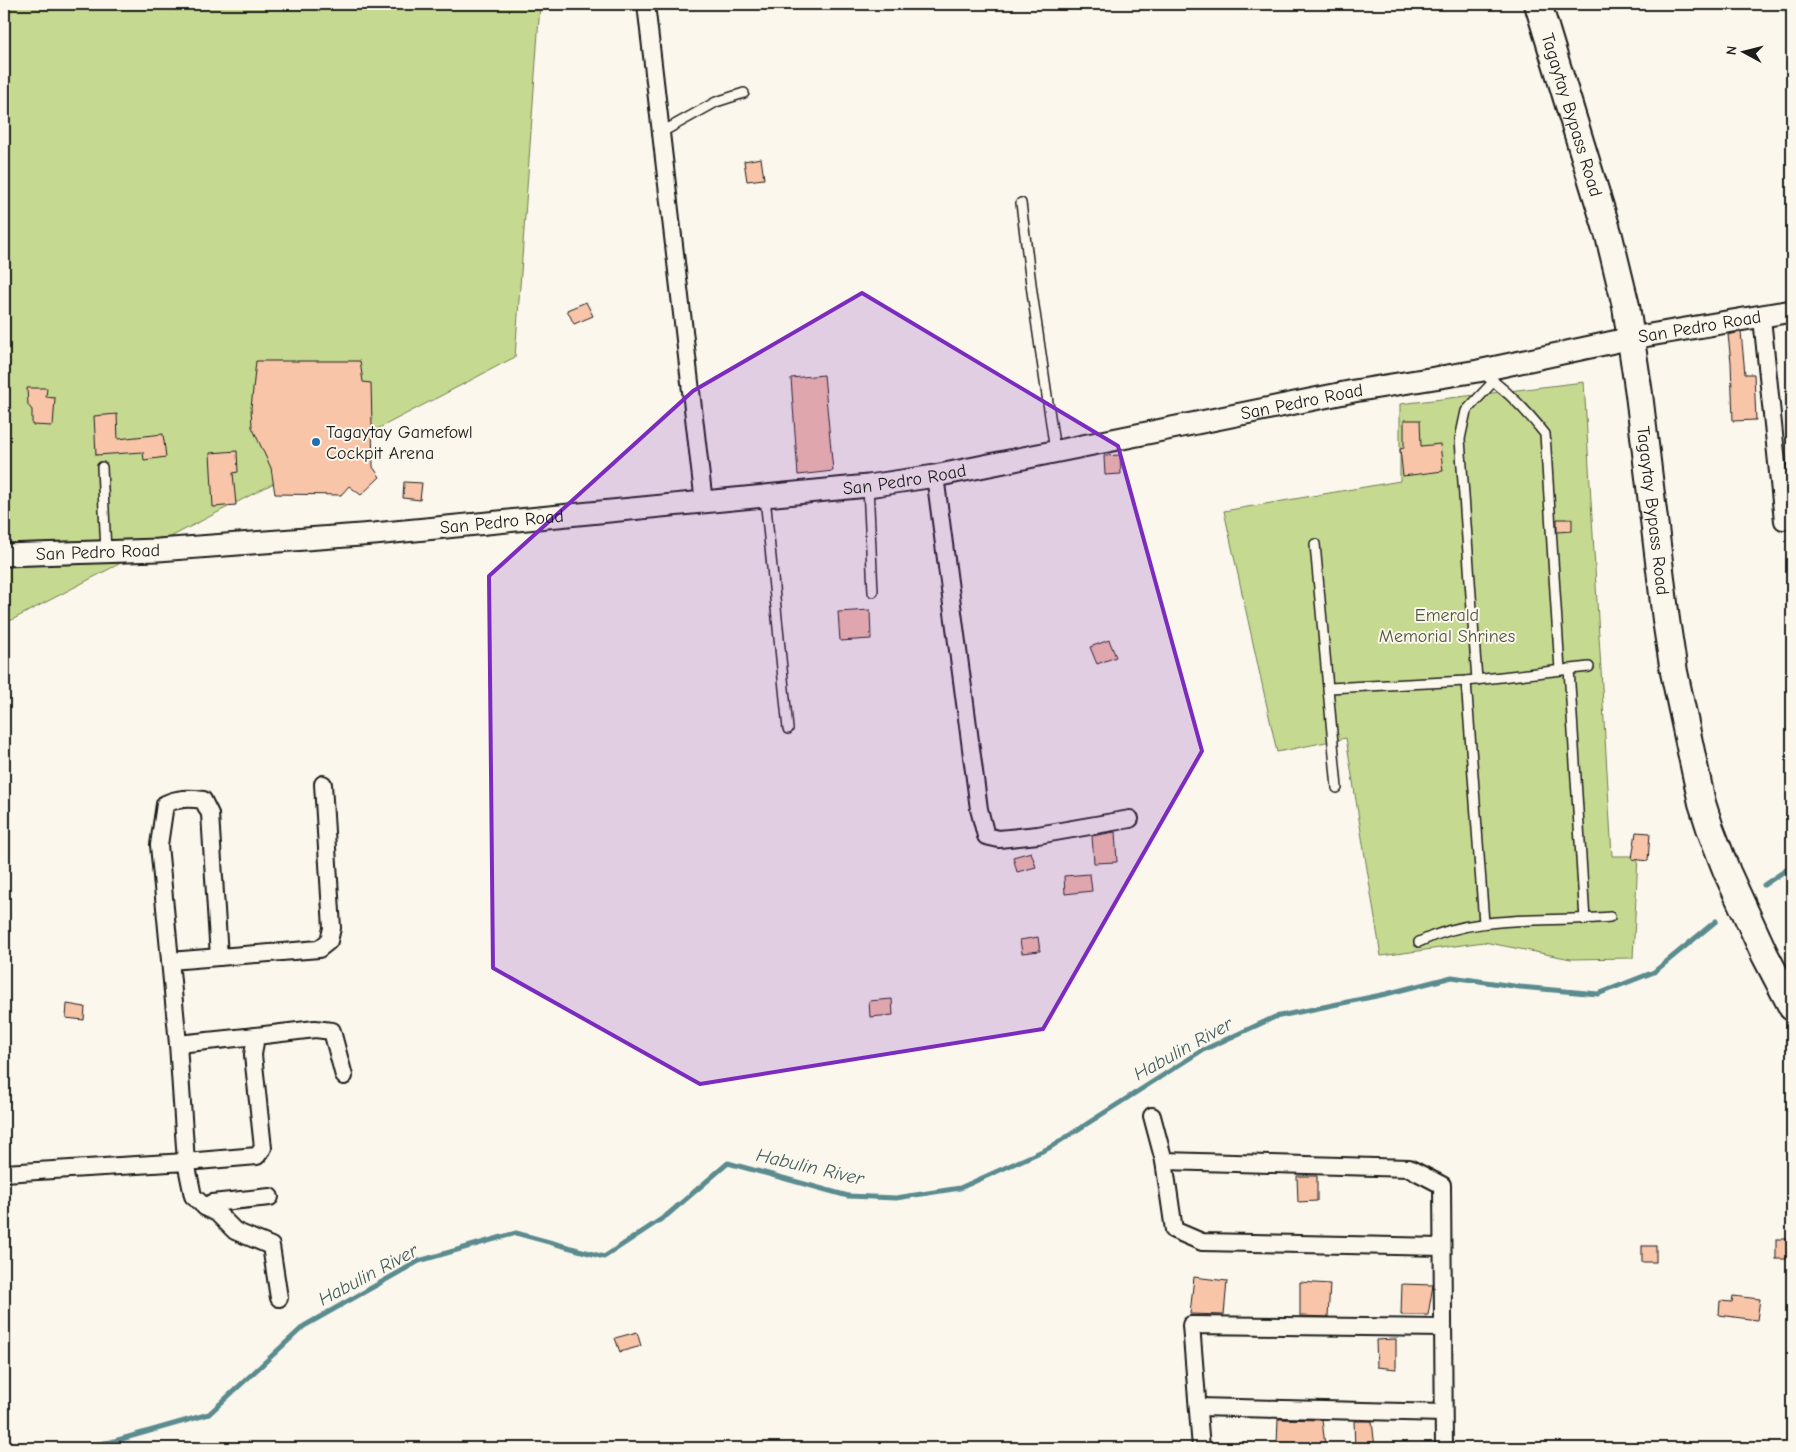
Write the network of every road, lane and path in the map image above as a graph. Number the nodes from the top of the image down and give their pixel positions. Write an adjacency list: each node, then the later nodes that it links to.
1 (646, 4): 4 (street)
2 (1538, 4): 8 (main road, Tagaytay Bypass Road)
3 (744, 93): 4 (lane)
4 (662, 132): 15 (street)
5 (1021, 203): 10 (lane)
6 (1792, 311): 7 (street, San Pedro Road)
7 (1762, 318): 8 (street, San Pedro Road); 16 (street)
8 (1632, 338): 9 (street, San Pedro Road); 36 (main road, Tagaytay Bypass Road)
9 (1486, 376): 10 (street, San Pedro Road); 22 (lane); 23 (lane)
10 (1055, 451): 12 (street, San Pedro Road)
11 (102, 467): 18 (lane)
12 (935, 476): 13 (street, San Pedro Road); 29 (street)
13 (868, 486): 14 (street, San Pedro Road); 20 (lane)
14 (765, 497): 15 (street, San Pedro Road); 26 (lane)
15 (704, 503): 18 (street, San Pedro Road)
16 (1783, 521)
17 (1315, 544): 25 (lane)
18 (106, 552): 19 (street, San Pedro Road)
19 (4, 555)
20 (873, 592)
21 (1590, 667): 22 (lane)
22 (1564, 669): 23 (lane); 31 (lane)
23 (1476, 680): 24 (lane)
24 (1466, 682): 25 (lane); 32 (lane)
25 (1329, 688): 28 (lane)
26 (788, 729)
27 (322, 784): 34 (street)
28 (1337, 788)
29 (1130, 819)
30 (1610, 917): 31 (lane)
31 (1585, 920): 32 (lane)
32 (1484, 923): 33 (lane)
33 (1419, 942)
34 (219, 957): 35 (street); 35 (street)
35 (170, 961): 38 (street)
36 (1792, 1007)
37 (256, 1036): 38 (street); 39 (street); 42 (street)
38 (178, 1044): 42 (street)
39 (344, 1076)
40 (1152, 1116): 41 (street)
41 (1164, 1161): 46 (street); 46 (street)
42 (186, 1162): 43 (street); 45 (street)
43 (4, 1173)
44 (270, 1197): 45 (street)
45 (205, 1208): 47 (street)
46 (1442, 1247): 48 (street)
47 (279, 1298)
48 (1443, 1328): 49 (street); 50 (street)
49 (1198, 1407): 50 (street); 51 (street)
50 (1443, 1413): 52 (street)
51 (1201, 1448)
52 (1444, 1448)

